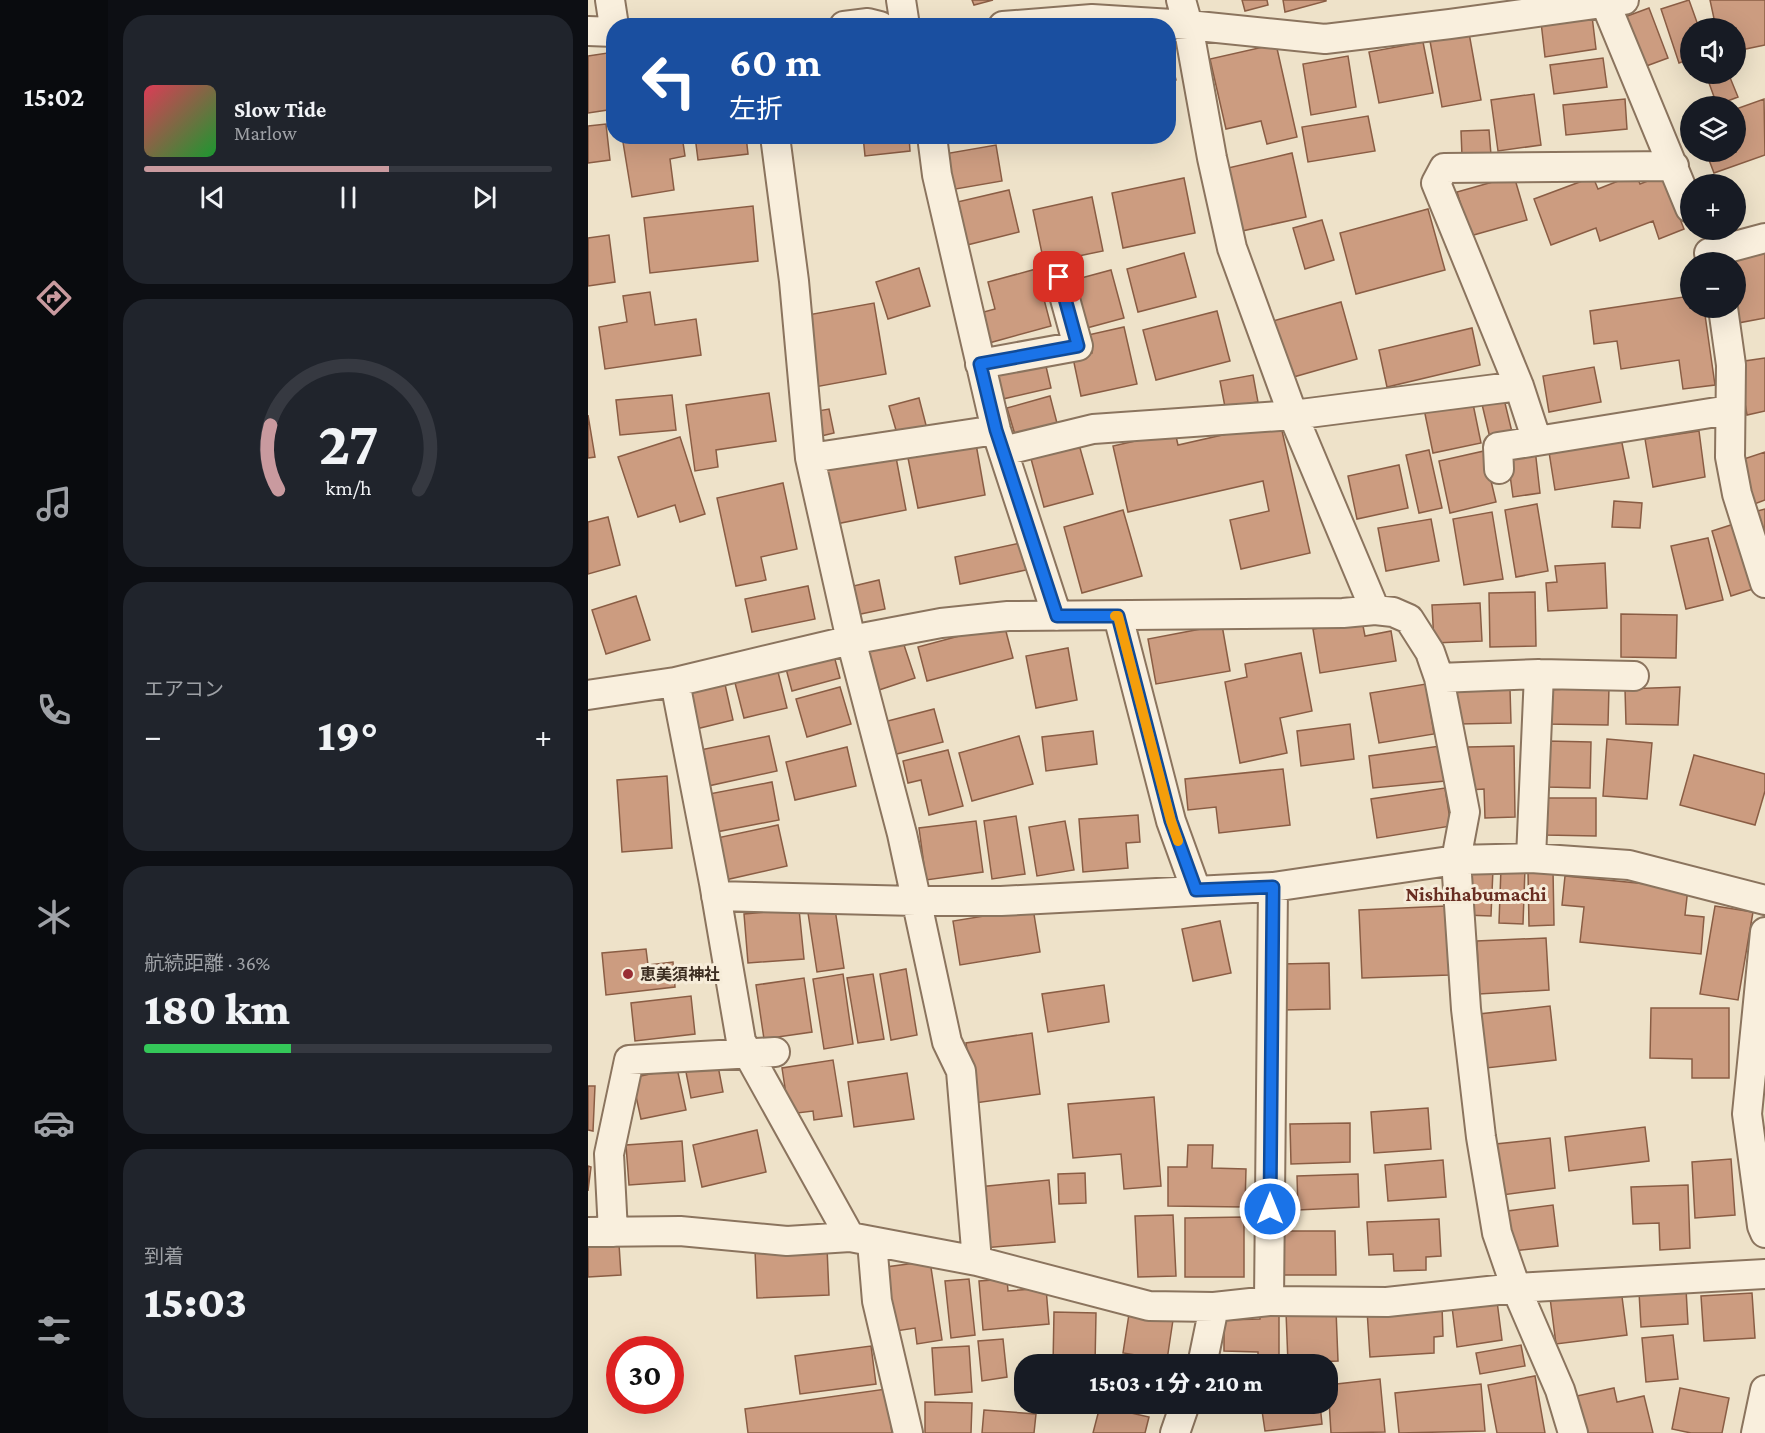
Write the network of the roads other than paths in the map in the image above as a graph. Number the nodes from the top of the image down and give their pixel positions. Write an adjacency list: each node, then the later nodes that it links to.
1 (610, 0): 5 (street)
2 (901, 0): 6 (street)
3 (1611, 1): 4 (street); 12 (street)
4 (1184, 12): 7 (street); 21 (street)
5 (613, 18)
6 (904, 18)
7 (1105, 18)
8 (588, 31): 9 (street)
9 (606, 32)
10 (776, 144): 24 (street)
11 (933, 144): 18 (street)
12 (1674, 166): 13 (street); 19 (street)
13 (1680, 182)
14 (1765, 238): 15 (street)
15 (1707, 248)
16 (1059, 277): 18 (street)
17 (1724, 318): 20 (street)
18 (980, 364): 22 (street)
19 (1519, 386): 21 (street); 23 (street)
20 (1729, 410): 23 (street); 26 (street)
21 (1293, 415): 22 (street); 27 (street)
22 (1000, 441): 24 (street); 28 (street)
23 (1537, 441): 25 (street)
24 (810, 458): 30 (street)
25 (1499, 469)
26 (1765, 583)
27 (1375, 610): 29 (street); 33 (street)
28 (1057, 616): 29 (street); 30 (street)
29 (1118, 616): 39 (street)
30 (851, 640): 34 (street); 42 (street)
31 (1539, 674): 32 (street); 33 (street); 36 (street)
32 (1634, 676)
33 (1439, 678): 37 (street)
34 (675, 682): 35 (street); 40 (street)
35 (588, 695)
36 (1531, 858): 37 (street); 41 (street)
37 (1456, 860): 38 (street); 52 (street)
38 (1273, 887): 39 (street); 53 (street)
39 (1196, 890): 42 (street)
40 (716, 896): 42 (street); 44 (street)
41 (1765, 900)
42 (916, 902): 50 (street)
43 (1765, 932): 45 (street)
44 (761, 1053): 46 (street); 49 (street)
45 (1756, 1115): 48 (street)
46 (599, 1152): 47 (street)
47 (601, 1232): 49 (street)
48 (1765, 1233)
49 (861, 1240): 50 (street); 58 (street)
50 (977, 1261): 54 (street)
51 (1765, 1274): 52 (street)
52 (1516, 1288): 53 (street); 60 (street)
53 (1269, 1301): 54 (street)
54 (1214, 1307): 55 (street)
55 (1204, 1354)
56 (1765, 1390): 61 (street)
57 (1182, 1414): 59 (street)
58 (908, 1433)
59 (1175, 1433)
60 (1573, 1433)
61 (1756, 1433)

